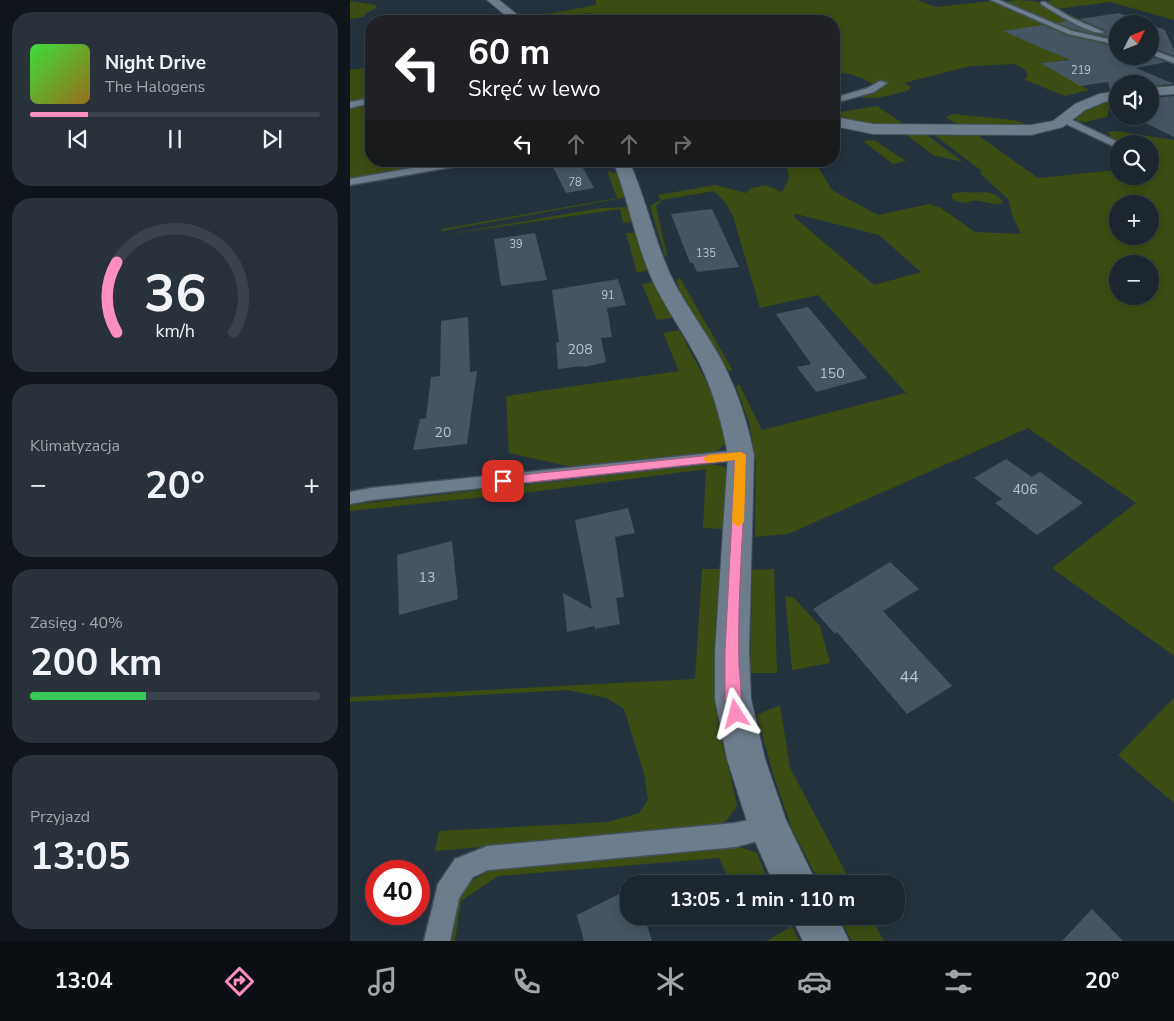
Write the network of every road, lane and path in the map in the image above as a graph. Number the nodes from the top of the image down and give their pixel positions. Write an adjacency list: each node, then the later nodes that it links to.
1 (492, 0): 4 (street)
2 (994, 0): 6 (lane)
3 (1043, 3): 5 (lane)
4 (511, 15)
5 (1109, 34)
6 (1109, 41)
7 (1159, 55): 8 (lane)
8 (1174, 61)
9 (883, 84): 13 (lane)
10 (1174, 90): 11 (street)
11 (1159, 91)
12 (1109, 96): 16 (street)
13 (840, 99)
14 (365, 102): 15 (lane)
15 (350, 105)
16 (1065, 120): 17 (street); 18 (lane)
17 (840, 123)
18 (1109, 141)
19 (435, 167): 21 (lane)
20 (624, 167): 22 (street)
21 (350, 182)
22 (741, 455): 23 (lane); 24 (street)
23 (350, 498)
24 (768, 828): 25 (street); 27 (lane)
25 (792, 875)
26 (818, 925): 28 (street)
27 (437, 941)
28 (827, 941)

